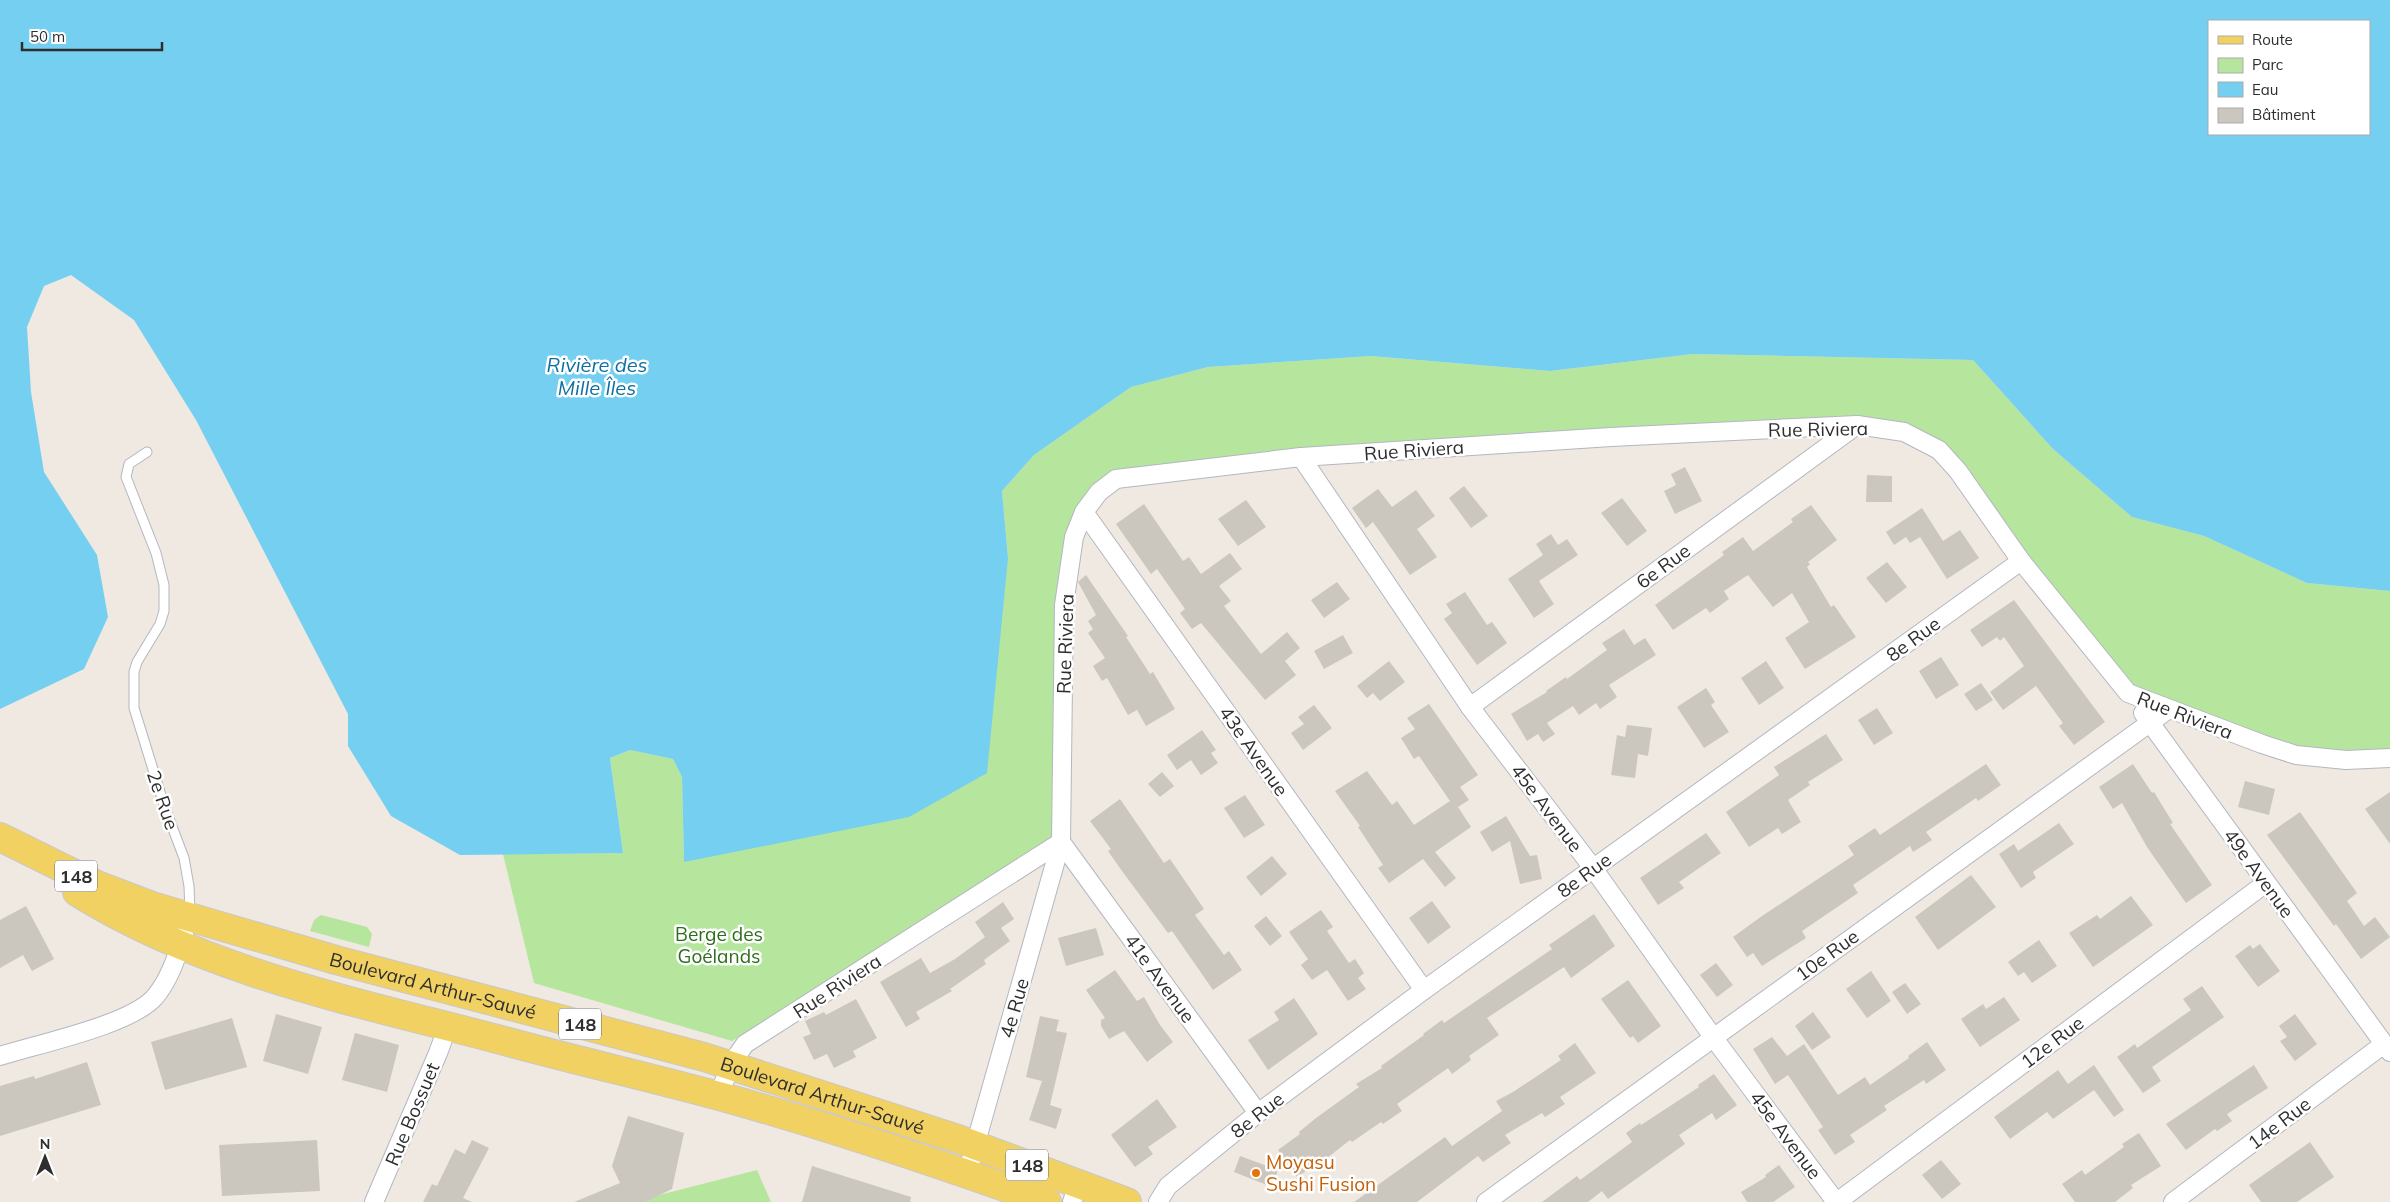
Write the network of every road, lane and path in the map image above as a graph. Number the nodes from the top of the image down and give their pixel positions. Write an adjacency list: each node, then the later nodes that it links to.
1 (1857, 425): 3 (street, Rue Riviera); 5 (street, Rue Riviera); 7 (street, 6e Rue)
2 (147, 452): 15 (lane, 2e Rue)
3 (1301, 457): 4 (street, Rue Riviera); 7 (street, 45e Avenue)
4 (1084, 512): 12 (street, Rue Riviera); 17 (street, 43e Avenue)
5 (2021, 561): 6 (street, Rue Riviera); 13 (street, 8e Rue)
6 (2128, 693): 8 (street, Rue Riviera); 9 (street, 49e Avenue)
7 (1470, 707): 13 (street, 45e Avenue)
8 (2168, 709): 9 (street, 10e Rue); 10 (street, Rue Riviera)
9 (2149, 722): 14 (street, 49e Avenue); 19 (street, 10e Rue)
10 (2390, 758)
11 (0, 837): 15 (main road, Boulevard Arthur-Sauvé / 148); 16 (main road, Boulevard Arthur-Sauvé / 148)
12 (1061, 842): 22 (street, Rue Riviera); 24 (street, 41e Avenue); 25 (street, 4e Rue)
13 (1593, 868): 17 (street, 8e Rue); 19 (street, 45e Avenue)
14 (2266, 883): 20 (street, 49e Avenue); 33 (street, 12e Rue)
15 (190, 918): 16 (street, 2e Rue); 22 (main road, Boulevard Arthur-Sauvé / 148)
16 (180, 946): 18 (main road, Boulevard Arthur-Sauvé / 148); 21 (street, 2e Rue)
17 (1424, 990): 24 (street, 8e Rue)
18 (448, 1026): 23 (main road, Boulevard Arthur-Sauvé / 148); 28 (street, Rue Bossuet)
19 (1713, 1037): 32 (street, 10e Rue); 33 (street, 45e Avenue)
20 (2387, 1048): 34 (street, 14e Rue)
21 (0, 1056)
22 (731, 1066): 23 (street, Rue Riviera); 25 (main road, Boulevard Arthur-Sauvé / 148)
23 (717, 1096): 26 (main road, Boulevard Arthur-Sauvé / 148)
24 (1258, 1113): 31 (street, 8e Rue)
25 (975, 1146): 26 (street, 4e Rue); 27 (main road, Boulevard Arthur-Sauvé / 148)
26 (967, 1174): 29 (main road, Boulevard Arthur-Sauvé / 148)
27 (1075, 1193): 30 (main road, Boulevard Arthur-Sauvé / 148)
28 (374, 1202)
29 (1047, 1202)
30 (1127, 1202)
31 (1158, 1202)
32 (1486, 1202)
33 (1837, 1202)
34 (2173, 1202)

